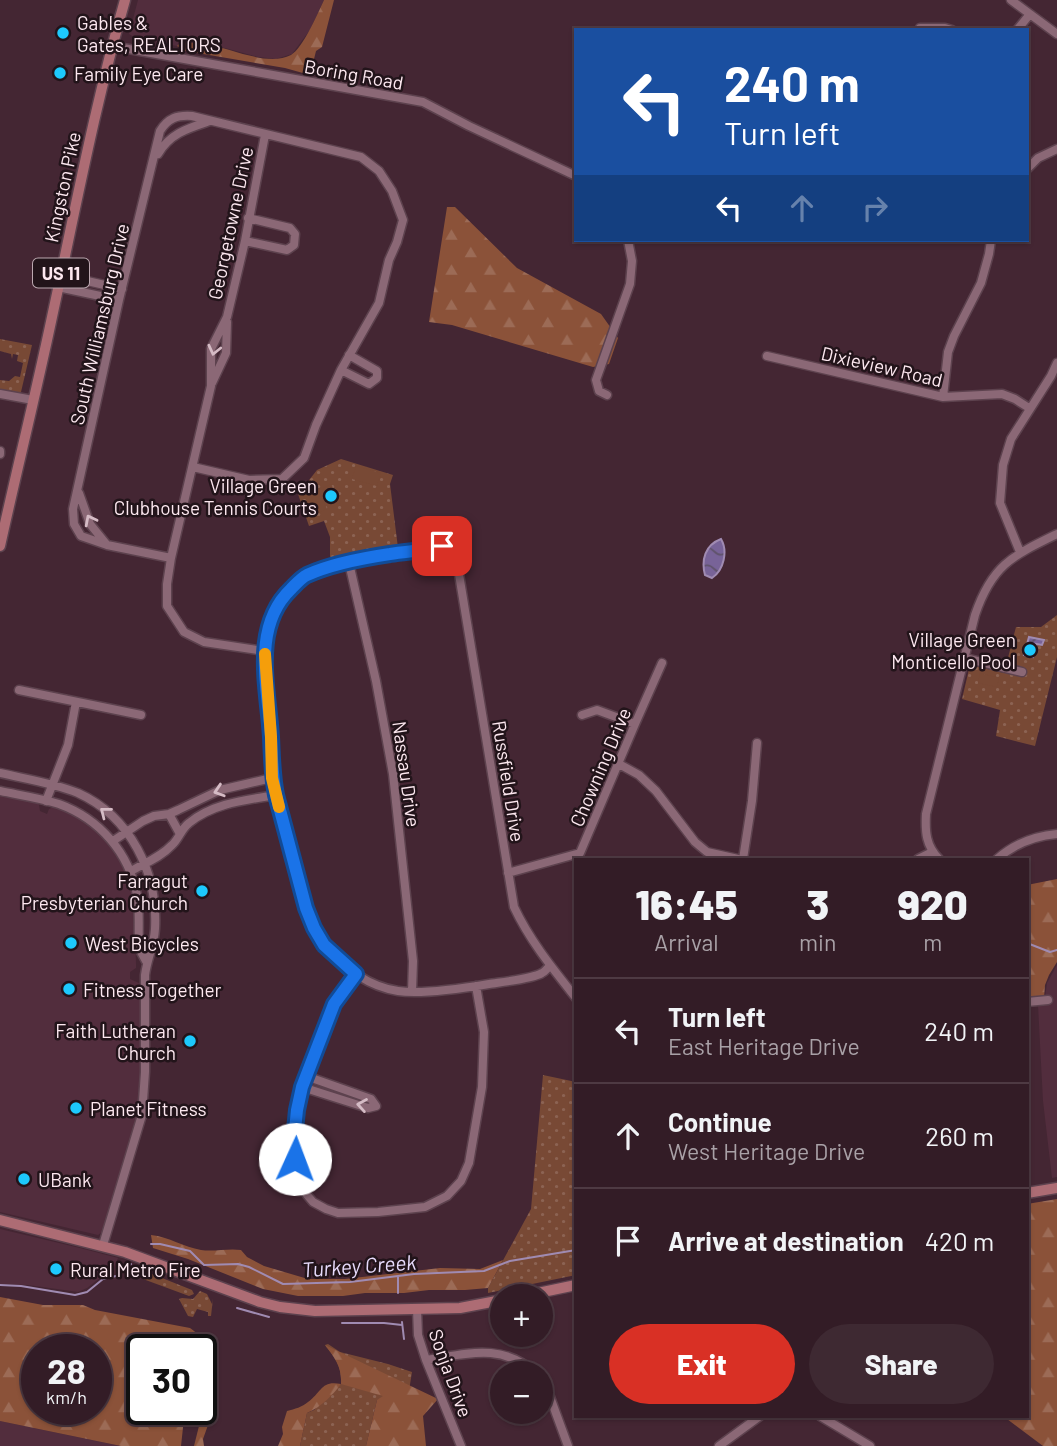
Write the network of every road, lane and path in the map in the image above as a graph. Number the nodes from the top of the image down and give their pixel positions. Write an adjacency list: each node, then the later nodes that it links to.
1 (125, 0): 8 (main road, Kingston Pike / US 11)
2 (1011, 0): 3 (street)
3 (1030, 14): 6 (street); 7 (street)
4 (920, 28): 5 (street)
5 (945, 28)
6 (1019, 28)
7 (1057, 34)
8 (112, 46): 14 (street, Boring Road); 19 (main road, Kingston Pike / US 11)
9 (210, 121): 10 (street, South Williamsburg Drive); 12 (street, South Williamsburg Drive); 12 (street, South Williamsburg Drive)
10 (265, 135): 15 (street, Georgetowne Drive); 24 (street, South Williamsburg Drive)
11 (1057, 149): 13 (street)
12 (153, 162): 21 (street, South Williamsburg Drive)
13 (1029, 167)
14 (574, 175)
15 (248, 218): 16 (street, Georgetowne Drive); 16 (street)
16 (245, 241): 23 (street, Georgetowne Drive)
17 (628, 242): 30 (street)
18 (991, 242): 31 (street)
19 (61, 275): 20 (main road, Kingston Pike / US 11); 21 (street)
20 (58, 287): 22 (street); 32 (main road, Kingston Pike / US 11)
21 (122, 289): 22 (street, South Williamsburg Drive)
22 (119, 300): 35 (street, South Williamsburg Drive)
23 (227, 317): 28 (street, Georgetowne Drive); 28 (street, Georgetowne Drive, one-way to 28)
24 (349, 355): 27 (street, South Williamsburg Drive); 27 (street)
25 (767, 356): 31 (street, Dixieview Road)
26 (1057, 363): 33 (street)
27 (341, 370): 34 (street, South Williamsburg Drive)
28 (211, 386): 34 (street, Georgetowne Drive)
29 (0, 394): 32 (street)
30 (607, 395)
31 (943, 397): 33 (street, Dixieview Road)
32 (33, 400): 36 (main road, Kingston Pike / US 11)
33 (1029, 408): 40 (street)
34 (193, 467): 41 (street, Georgetowne Drive)
35 (78, 492): 38 (street, one-way to 35); 38 (street, South Williamsburg Drive)
36 (4, 512): 39 (main road, Kingston Pike / US 11)
37 (1057, 534): 40 (street)
38 (107, 545): 41 (street, South Williamsburg Drive)
39 (0, 546)
40 (1020, 552): 44 (street)
41 (172, 558): 43 (street, Georgetowne Drive)
42 (349, 563): 43 (street); 75 (street, Russfield Drive); 80 (street, Nassau Drive)
43 (264, 651): 55 (street)
44 (965, 658): 46 (street); 65 (street)
45 (663, 663): 51 (street, Chowning Drive)
46 (1022, 672)
47 (19, 690): 48 (street)
48 (76, 702): 49 (street); 56 (street)
49 (141, 715)
50 (582, 715): 51 (street)
51 (635, 723): 53 (street, Chowning Drive)
52 (757, 743): 69 (street)
53 (619, 764): 66 (street, Chowning Drive); 68 (street)
54 (0, 773): 56 (street)
55 (272, 778): 58 (street); 60 (street, one-way to 60)
56 (53, 785): 59 (street); 61 (street, one-way to 56)
57 (0, 791): 59 (street)
58 (276, 795): 62 (street); 78 (street)
59 (46, 801): 64 (street)
60 (169, 814): 61 (street); 62 (street)
61 (127, 831): 64 (street); 73 (street)
62 (180, 834): 73 (street)
63 (1057, 834): 72 (street)
64 (113, 841): 74 (street)
65 (932, 852): 70 (street); 71 (street)
66 (583, 856)
67 (574, 858): 75 (street, Chowning Drive)
68 (736, 858)
69 (741, 858)
70 (920, 858)
71 (938, 858)
72 (998, 858)
73 (145, 863): 74 (street); 76 (street)
74 (131, 871): 76 (street)
75 (508, 873): 77 (street, Russfield Drive)
76 (146, 961): 89 (street)
77 (550, 966): 79 (street); 81 (street, Russfield Drive)
78 (356, 974): 80 (street); 84 (street)
79 (476, 986): 80 (street); 85 (street)
80 (412, 992)
81 (574, 996)
82 (1048, 1000): 83 (street)
83 (1029, 1002)
84 (306, 1076): 85 (street); 85 (street, one-way to 85)
85 (302, 1087)
86 (1057, 1188): 87 (main road)
87 (1029, 1193)
88 (0, 1220): 89 (main road)
89 (103, 1245): 93 (main road)
90 (574, 1285): 91 (main road)
91 (553, 1290)
92 (490, 1302): 93 (main road)
93 (417, 1309): 94 (street, Sonja Drive)
94 (426, 1360): 95 (street); 100 (street, Sonja Drive)
95 (520, 1361)
96 (553, 1404): 101 (street)
97 (757, 1418): 102 (street)
98 (823, 1418): 99 (street)
99 (867, 1445)
100 (461, 1446)
101 (568, 1446)
102 (719, 1446)

